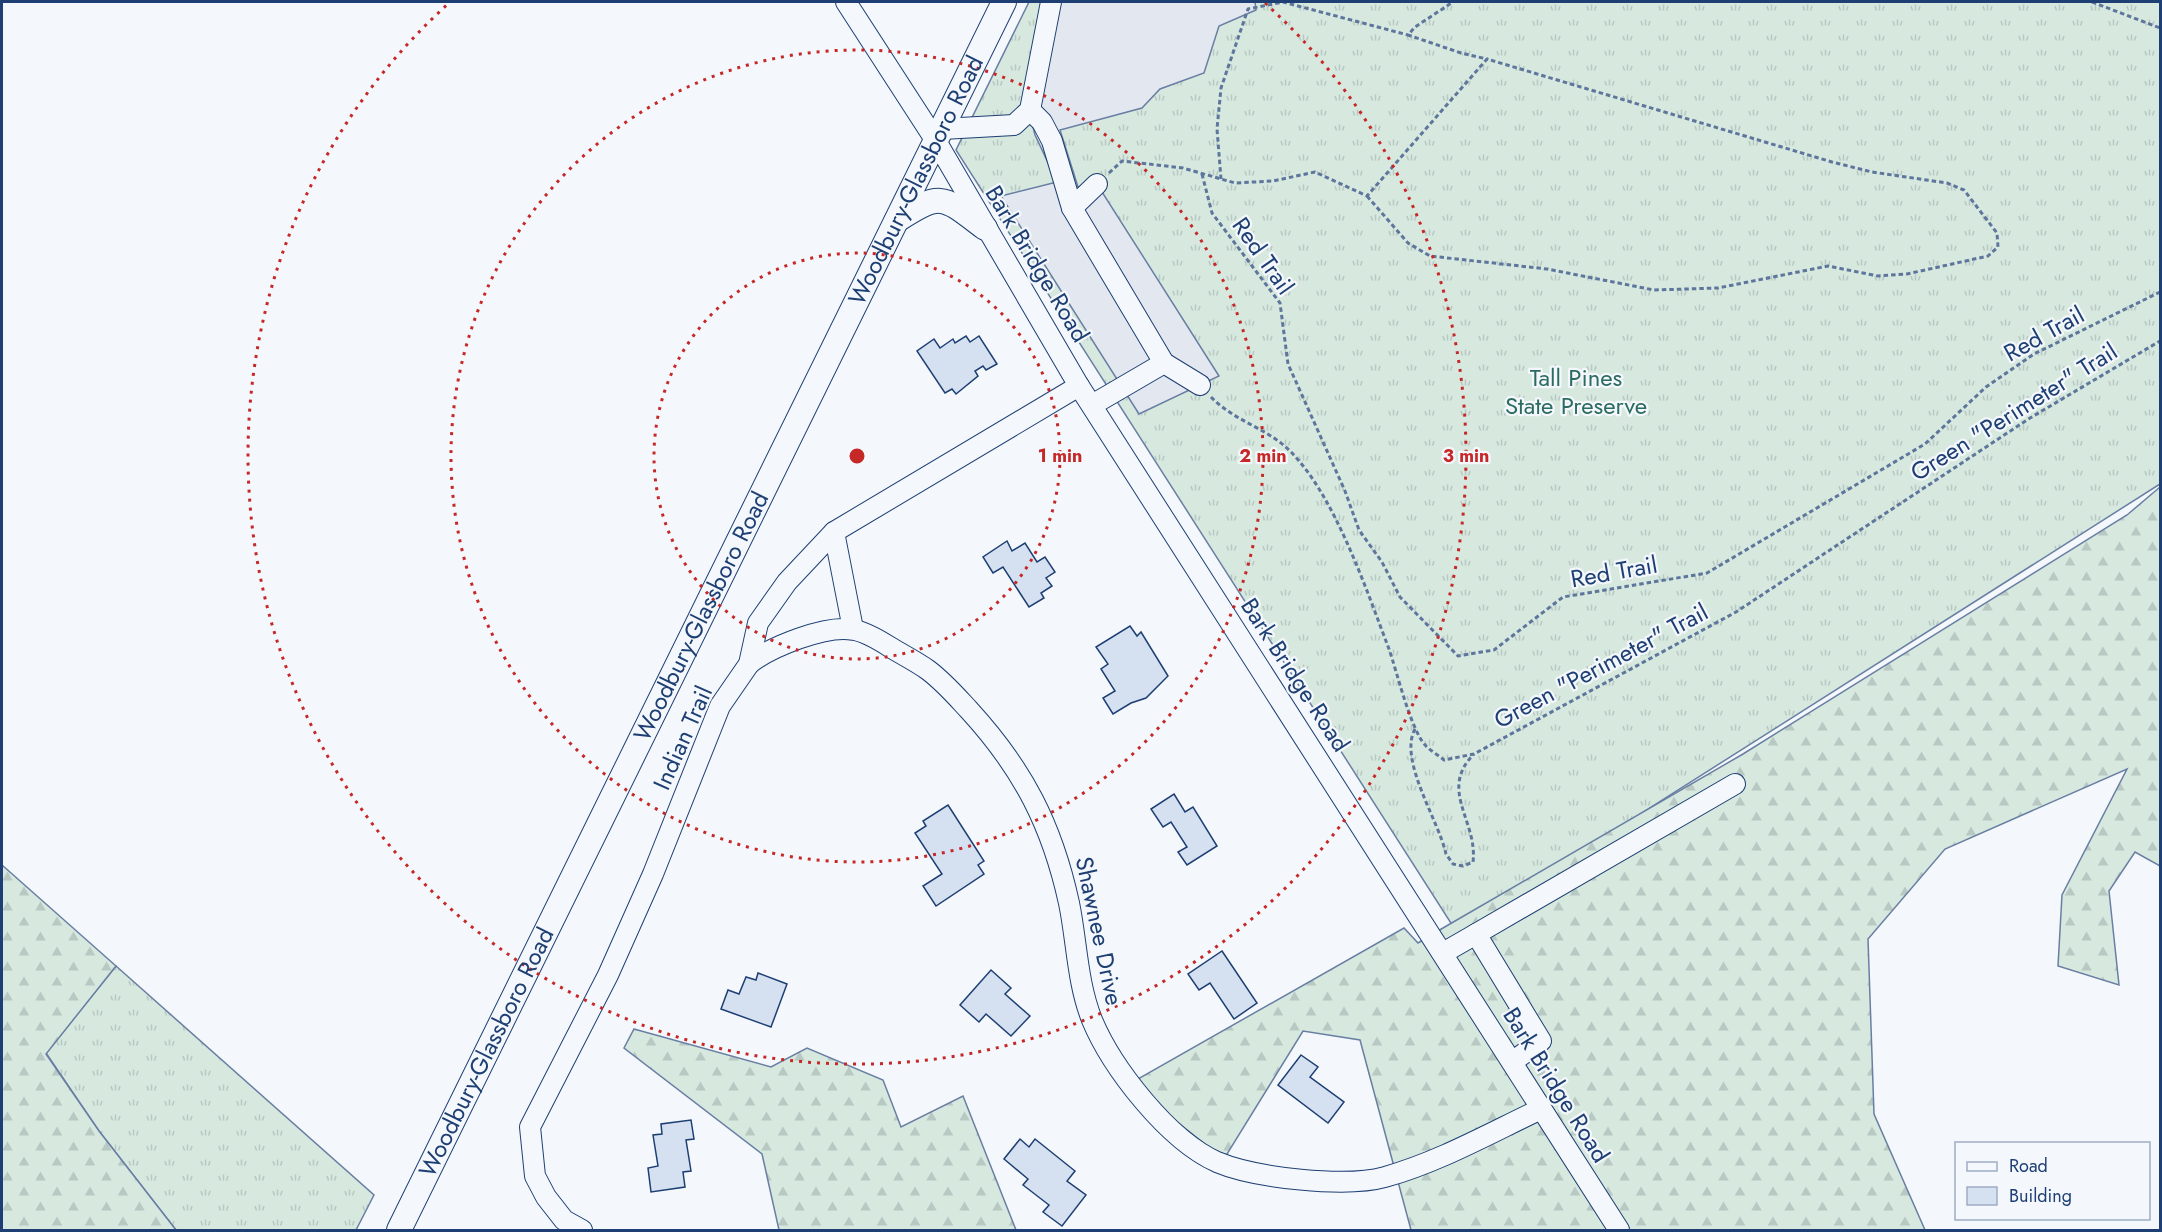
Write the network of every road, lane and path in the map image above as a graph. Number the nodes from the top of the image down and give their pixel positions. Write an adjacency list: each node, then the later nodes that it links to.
1 (846, 2): 10 (street, Bark Bridge Road)
2 (1004, 2): 10 (main road, Woodbury-Glassboro Road)
3 (1051, 2): 9 (street)
4 (1452, 2): 7 (path)
5 (2092, 2): 6 (path)
6 (2160, 28)
7 (1408, 35): 8 (path); 12 (path)
8 (1487, 59): 14 (path); 14 (path)
9 (1030, 110): 10 (street); 15 (street)
10 (939, 135): 16 (main road, Woodbury-Glassboro Road); 17 (street, Bark Bridge Road)
11 (1202, 174): 12 (path); 13 (path); 18 (path, Red Trail)
12 (1221, 179): 14 (path)
13 (1097, 184): 15 (street)
14 (1367, 196)
15 (1072, 208): 20 (street)
16 (897, 220): 17 (main road); 34 (main road, Woodbury-Glassboro Road)
17 (985, 228): 22 (street, Bark Bridge Road)
18 (2160, 292)
19 (2160, 341): 28 (path, Green "Perimeter" Trail)
20 (1164, 363): 21 (street); 23 (street)
21 (1200, 385): 27 (path, Green "Perimeter" Trail)
22 (1080, 386): 23 (street, Bark Bridge Road); 24 (street, Indian Trail)
23 (1092, 405): 31 (street, Bark Bridge Road)
24 (834, 532): 25 (street); 26 (street, Indian Trail)
25 (853, 629): 26 (street); 33 (street, Shawnee Drive)
26 (749, 664): 35 (street, Indian Trail)
27 (1415, 729): 28 (path, Green "Perimeter" Trail); 28 (path)
28 (1474, 754)
29 (1735, 784): 30 (street)
30 (1476, 934): 31 (street); 32 (street)
31 (1443, 953): 32 (street, Bark Bridge Road)
32 (1512, 1062): 33 (street, Bark Bridge Road)
33 (1540, 1109): 36 (street, Bark Bridge Road)
34 (399, 1230)
35 (582, 1230)
36 (1619, 1230)

